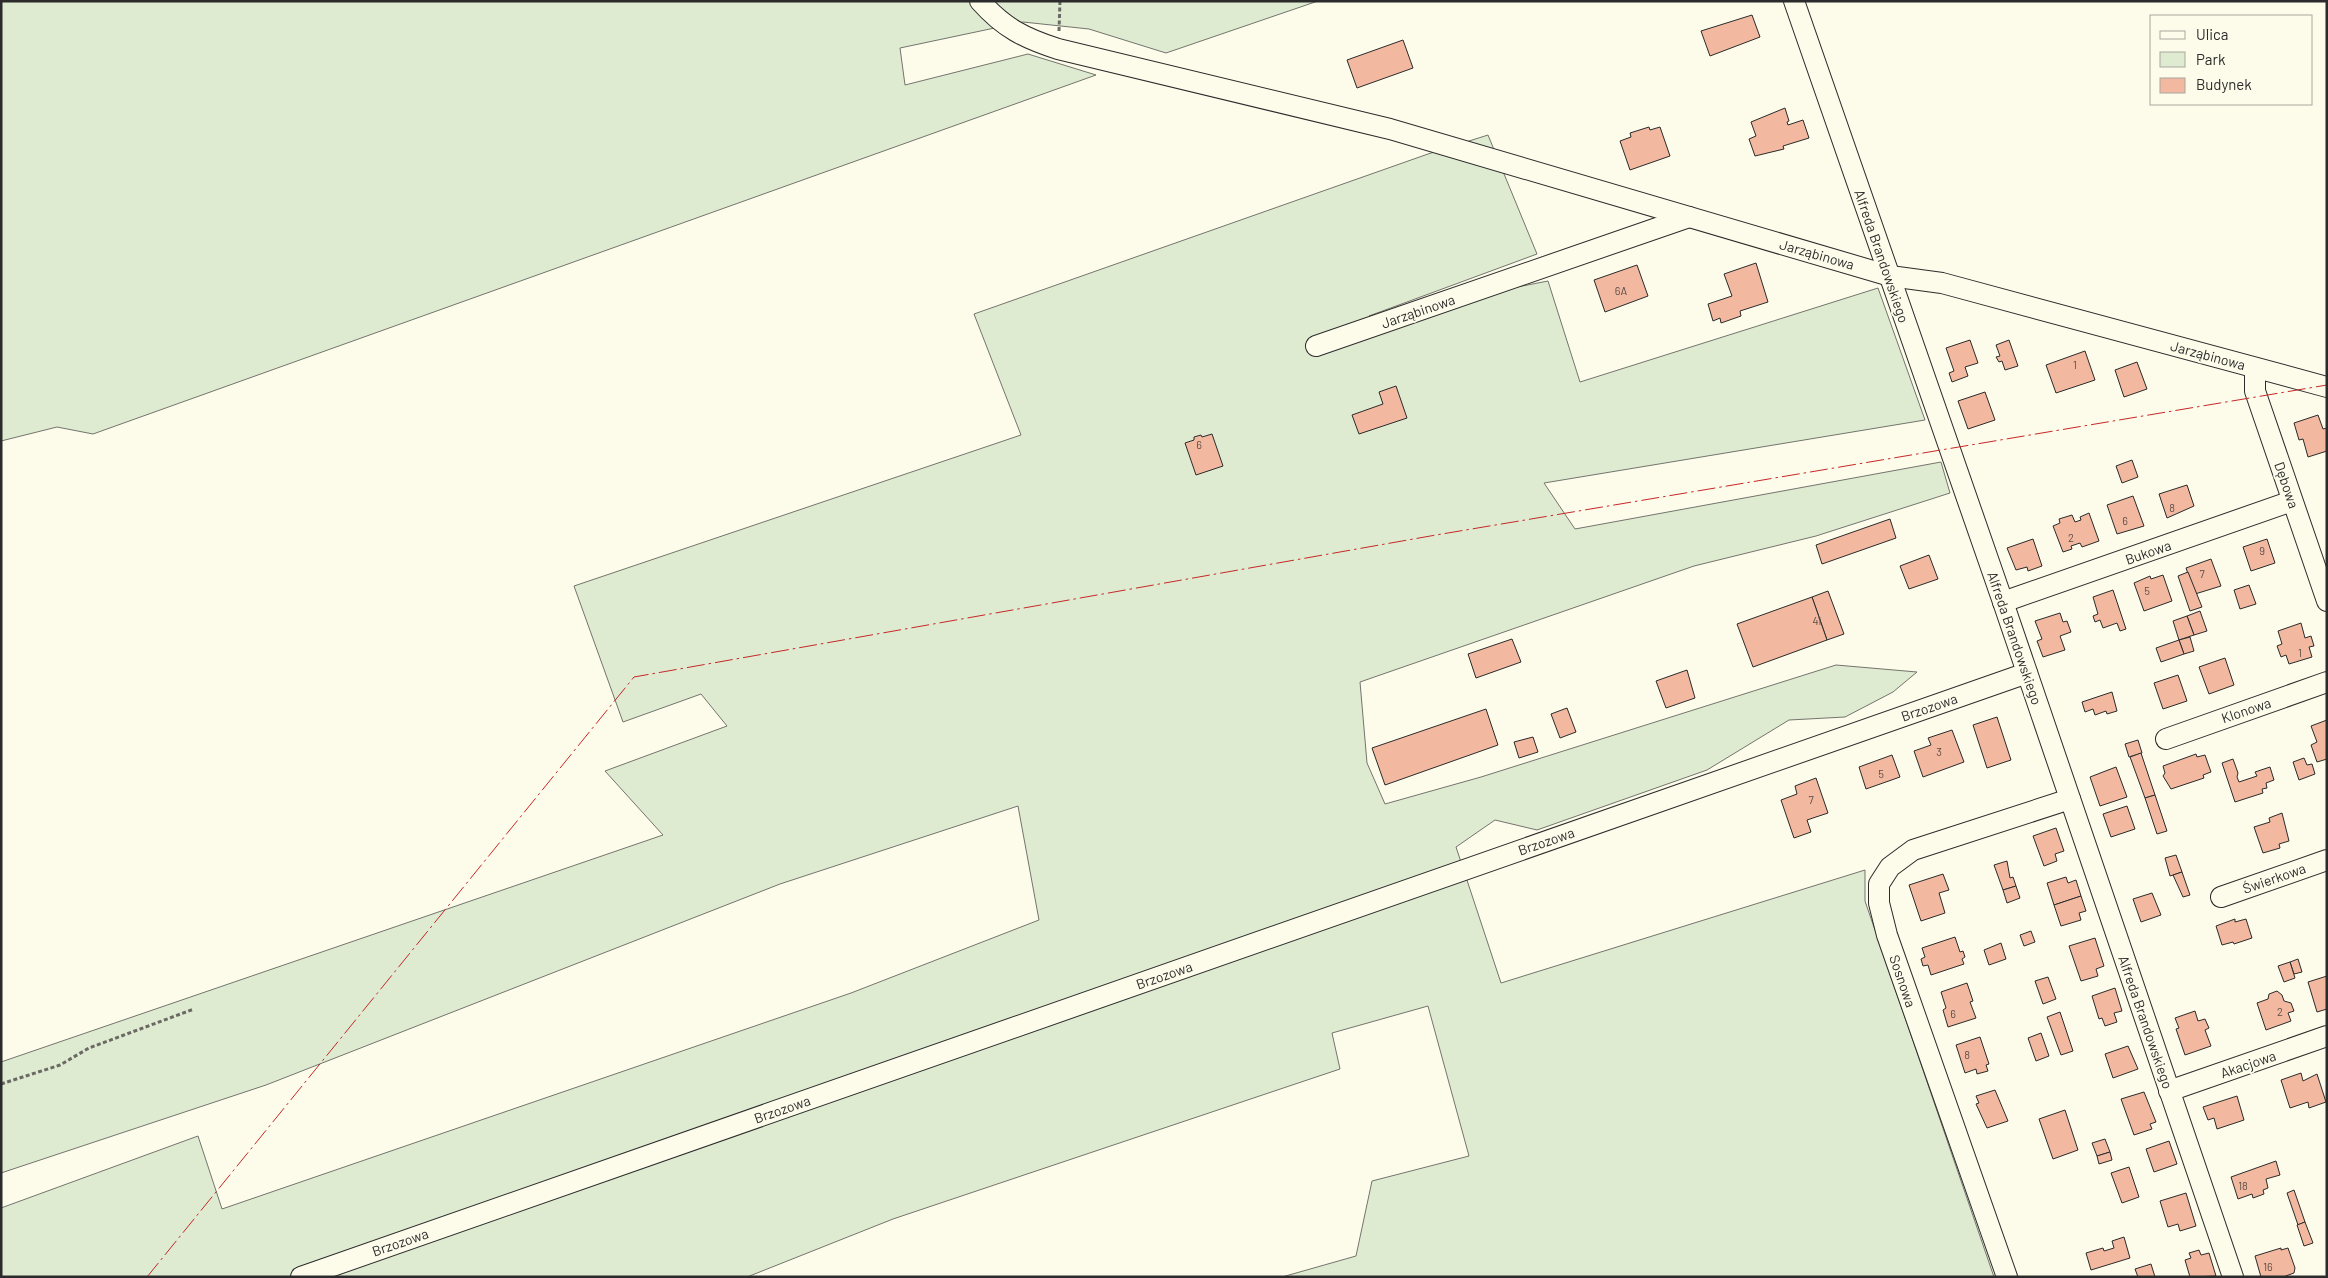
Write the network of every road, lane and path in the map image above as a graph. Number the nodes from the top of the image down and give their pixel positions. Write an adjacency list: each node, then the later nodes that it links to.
1 (980, 1): 4 (street)
2 (1060, 1): 4 (path)
3 (1794, 1): 6 (street, Alfreda Brandowskiego)
4 (1058, 49): 5 (street)
5 (1689, 217): 6 (street, Jarząbinowa); 7 (street, Jarząbinowa)
6 (1890, 276): 8 (street, Jarząbinowa); 12 (street, Alfreda Brandowskiego)
7 (1316, 346)
8 (2255, 368): 9 (street, Jarząbinowa); 10 (street, Dębowa)
9 (2327, 387)
10 (2292, 501): 11 (street, Dębowa); 12 (street, Bukowa)
11 (2327, 601)
12 (2003, 602): 13 (street, Alfreda Brandowskiego)
13 (2027, 673): 16 (street, Alfreda Brandowskiego); 23 (street, Brzozowa)
14 (2327, 682): 15 (street, Klonowa)
15 (2166, 738)
16 (2070, 799): 22 (street, Alfreda Brandowskiego); 24 (street, Sosnowa)
17 (2327, 860): 18 (street, Świerkowa)
18 (2221, 897)
19 (194, 1009): 21 (path)
20 (2327, 1036): 22 (street, Akacjowa)
21 (1, 1084)
22 (2169, 1091): 25 (street, Alfreda Brandowskiego)
23 (301, 1277)
24 (2007, 1277)
25 (2233, 1277)

